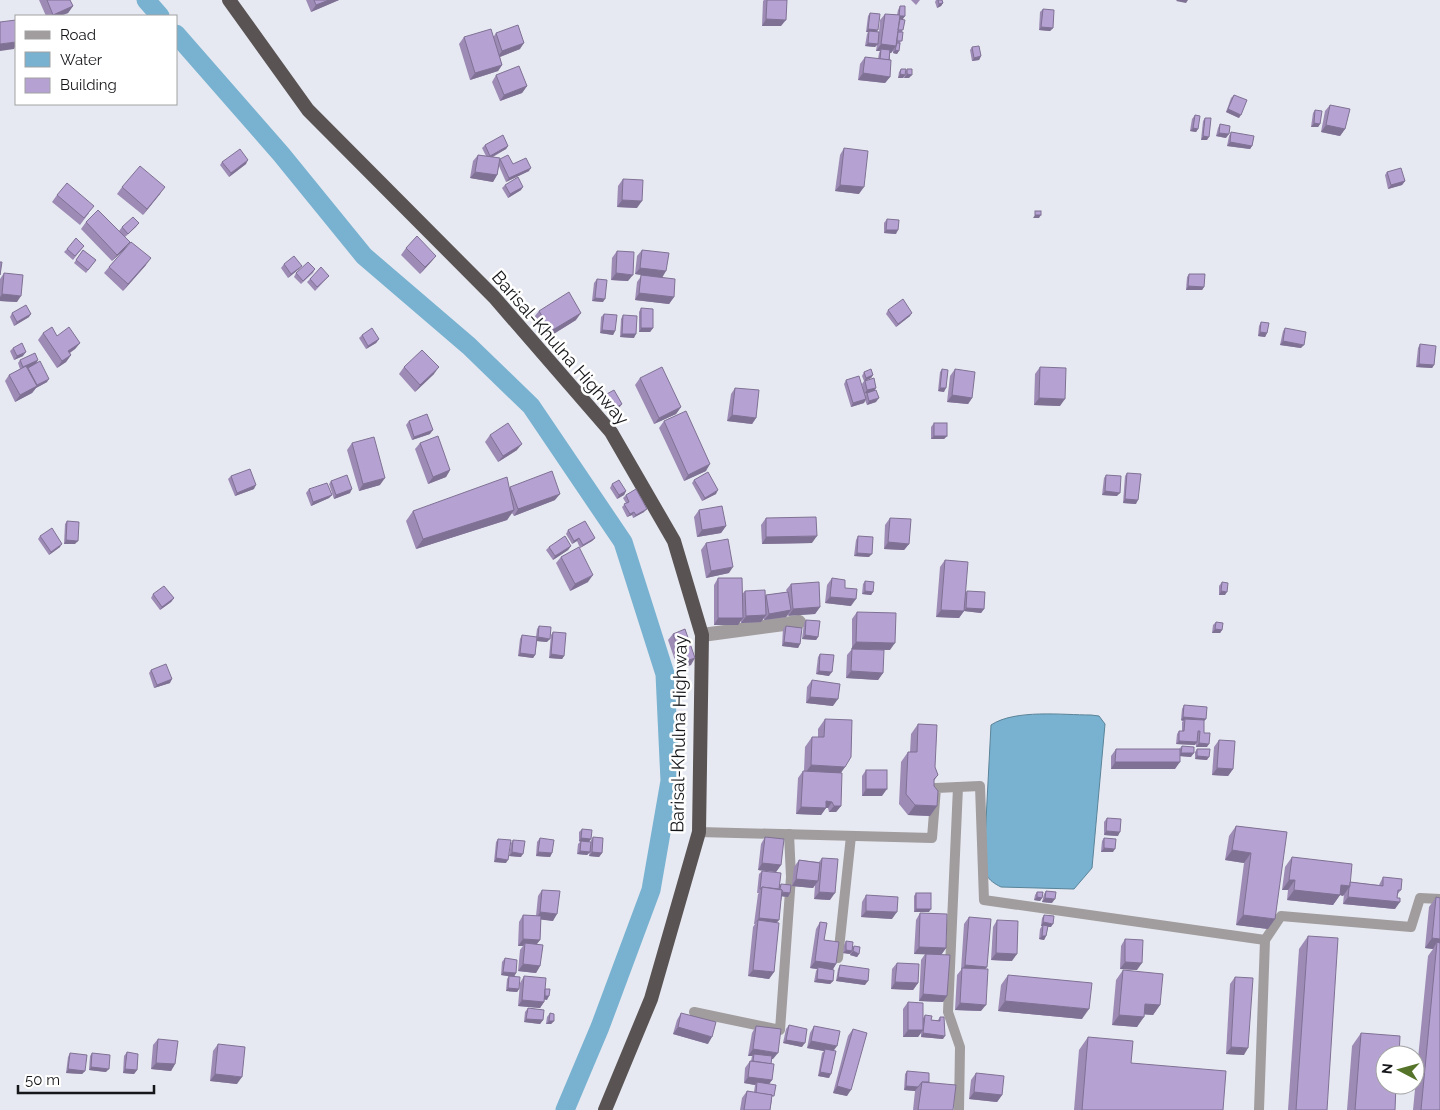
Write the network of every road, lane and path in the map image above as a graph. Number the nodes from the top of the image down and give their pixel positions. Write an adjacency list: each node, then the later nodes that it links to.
1 (229, 0): 3 (highway, Barisal-Khulna Highway)
2 (799, 622): 3 (street)
3 (702, 635): 5 (highway, Barisal-Khulna Highway)
4 (958, 787): 7 (lane); 9 (lane); 13 (lane)
5 (699, 832): 6 (lane); 12 (highway, Barisal-Khulna Highway)
6 (789, 834): 7 (lane); 11 (lane)
7 (851, 836): 10 (lane)
8 (1440, 900): 9 (lane)
9 (1265, 940): 14 (lane)
10 (838, 958)
11 (694, 1012)
12 (605, 1110)
13 (959, 1110)
14 (1259, 1110)

